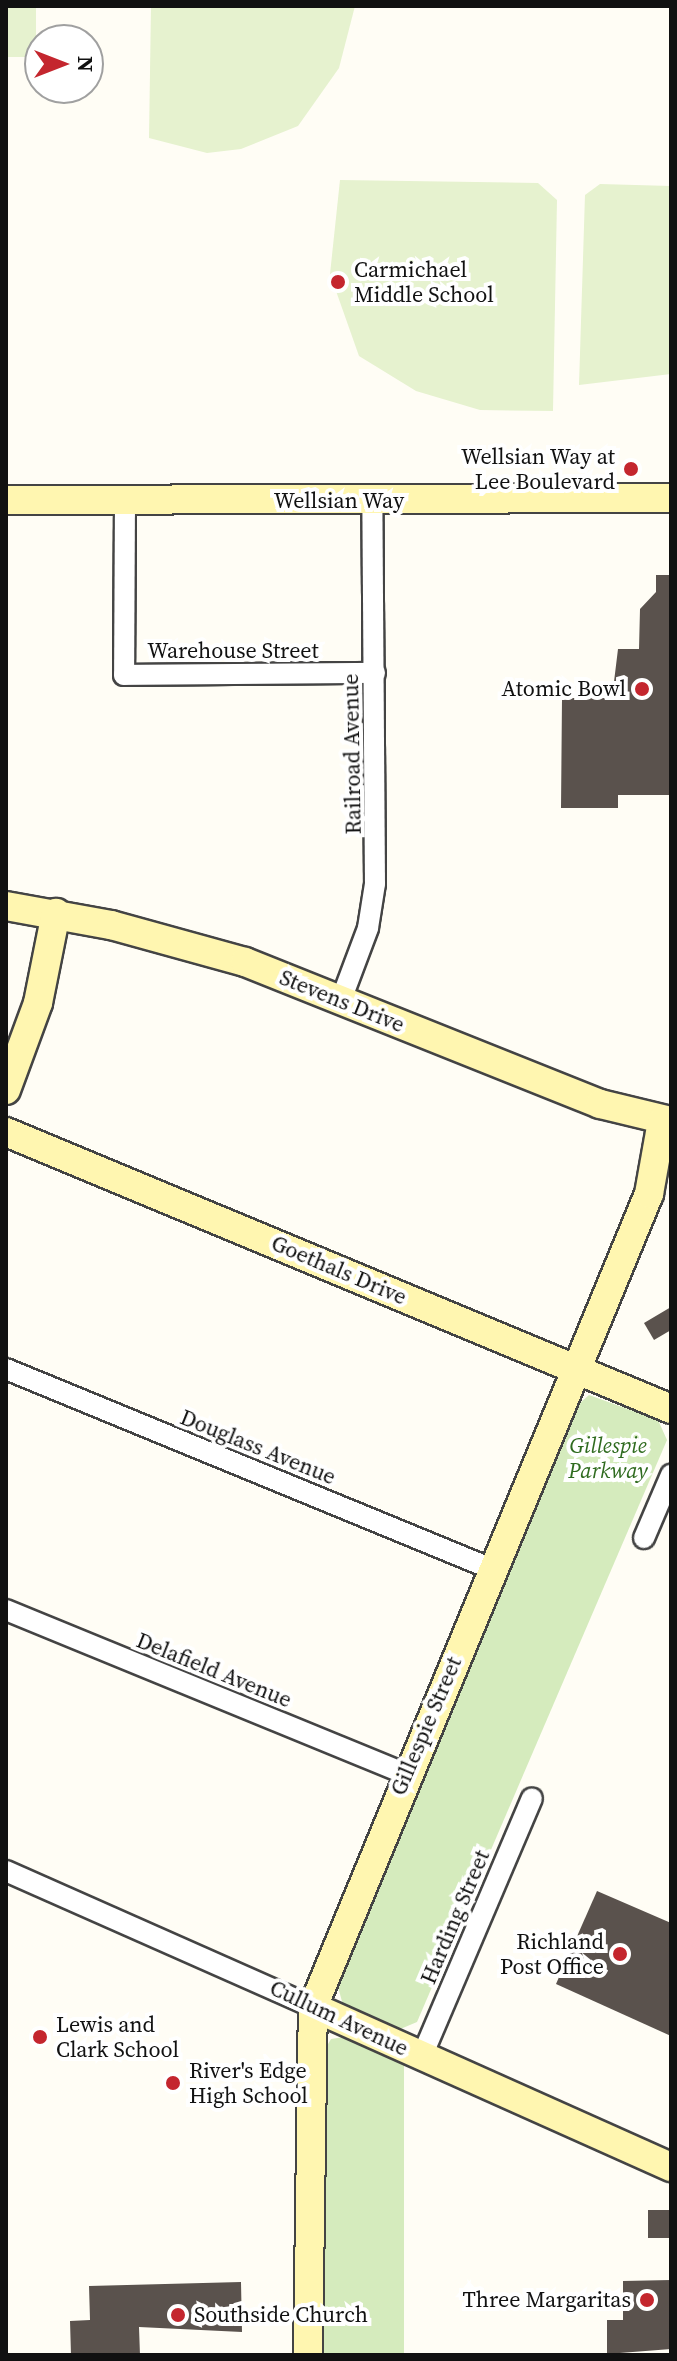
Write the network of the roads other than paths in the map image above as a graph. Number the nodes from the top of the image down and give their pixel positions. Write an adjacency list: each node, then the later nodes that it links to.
1 (671, 498): 4 (street, Wellsian Way)
2 (6, 500): 3 (street, Wellsian Way)
3 (125, 500): 4 (street, Wellsian Way); 5 (street, Warehouse Street)
4 (372, 502): 5 (street, Railroad Avenue)
5 (375, 673): 8 (street, Railroad Avenue)
6 (6, 906): 7 (street, Stevens Drive)
7 (56, 913): 8 (street, Stevens Drive); 9 (street)
8 (341, 1000): 10 (street, Stevens Drive)
9 (6, 1090)
10 (667, 1121): 12 (street, Gillespie Street)
11 (6, 1132): 12 (street, Goethals Drive)
12 (574, 1368): 14 (street, Goethals Drive); 17 (street, Gillespie Street)
13 (6, 1369): 17 (street, Douglass Avenue)
14 (671, 1409)
15 (671, 1475): 16 (street)
16 (644, 1538)
17 (492, 1569): 19 (street, Gillespie Street)
18 (6, 1610): 19 (street, Delafield Avenue)
19 (405, 1774): 22 (street, Gillespie Street)
20 (532, 1798): 23 (street, Harding Street)
21 (6, 1871): 22 (street, Cullum Avenue)
22 (313, 2007): 23 (street, Cullum Avenue); 25 (street, Gillespie Street)
23 (422, 2056): 24 (street, Cullum Avenue)
24 (671, 2167)
25 (308, 2355)

